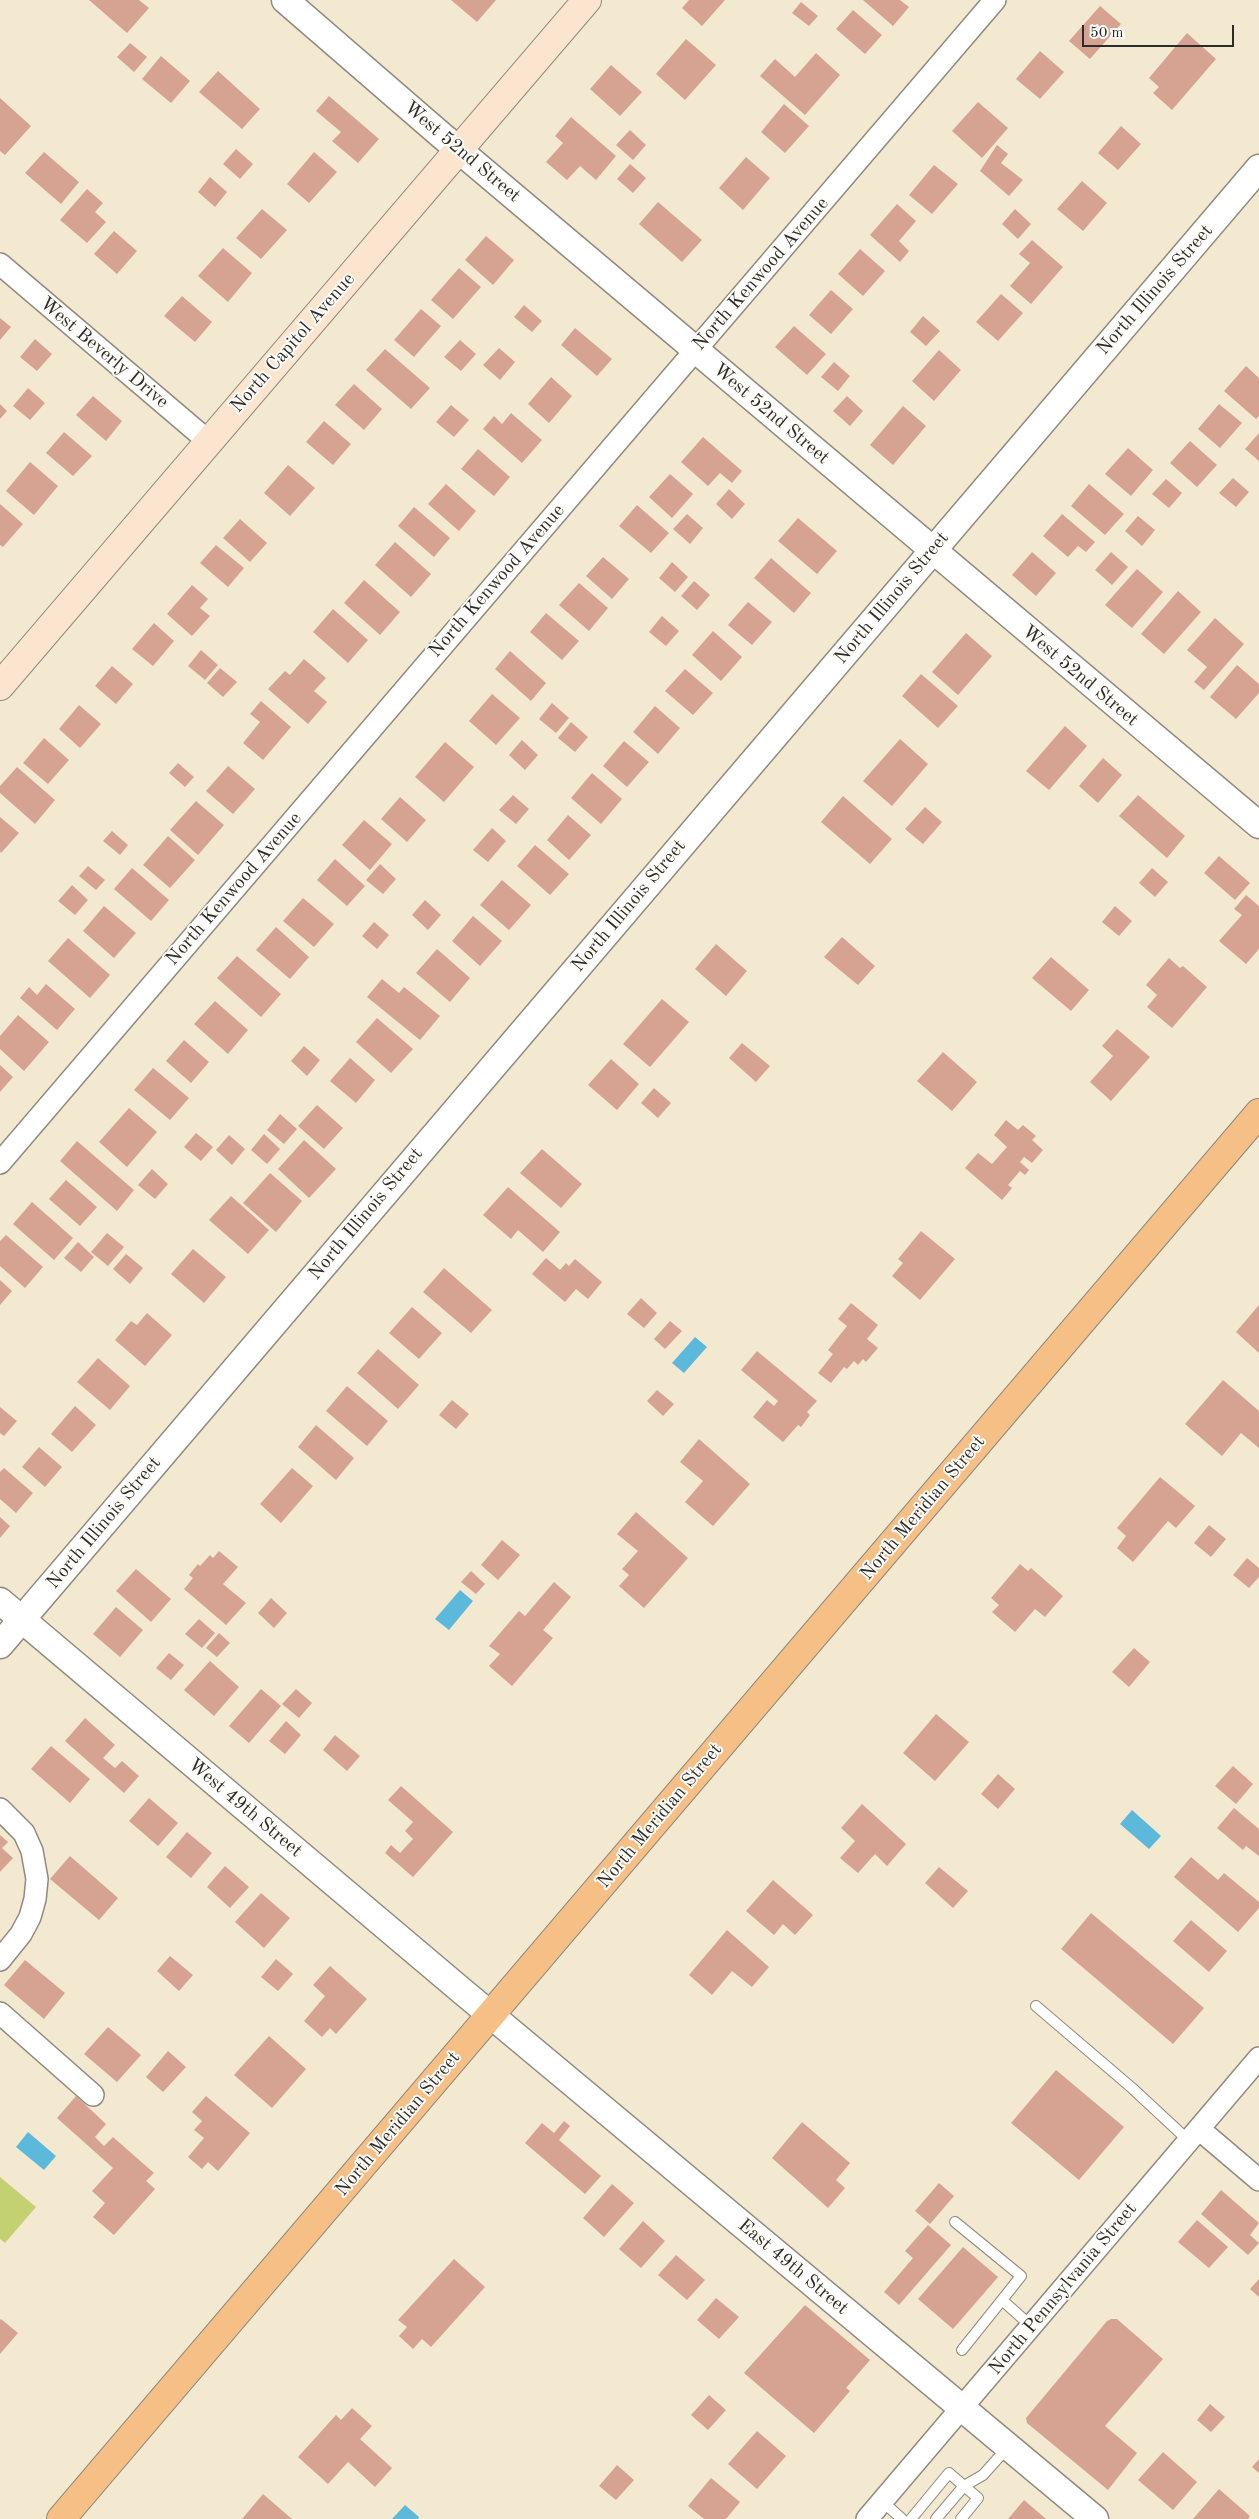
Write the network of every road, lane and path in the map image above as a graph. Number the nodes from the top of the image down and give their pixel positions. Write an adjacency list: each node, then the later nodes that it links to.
1 (285, 0): 4 (street, West 52nd Street)
2 (587, 0): 4 (main road, North Capitol Avenue)
3 (994, 0): 7 (street, North Kenwood Avenue)
4 (459, 150): 7 (street, West 52nd Street); 8 (main road, North Capitol Avenue)
5 (1259, 168): 9 (street, North Illinois Street)
6 (0, 264): 8 (street, West Beverly Drive)
7 (695, 350): 9 (street, West 52nd Street); 13 (street, North Kenwood Avenue)
8 (208, 441): 10 (main road, North Capitol Avenue)
9 (932, 551): 11 (street, West 52nd Street); 15 (street, North Illinois Street)
10 (0, 686)
11 (1259, 825)
12 (1259, 1113): 21 (main road, North Meridian Street)
13 (0, 1163)
14 (0, 1601): 15 (street, West 49th Street)
15 (21, 1619): 16 (street, North Illinois Street); 21 (street, West 49th Street)
16 (0, 1645)
17 (0, 1809): 18 (street)
18 (0, 1960)
19 (1036, 2006): 24 (lane)
20 (0, 2013): 23 (street)
21 (491, 2015): 30 (street, East 49th Street); 34 (main road, North Meridian Street)
22 (1259, 2058): 24 (street, North Pennsylvania Street)
23 (93, 2095)
24 (1194, 2135): 25 (street); 28 (street, North Pennsylvania Street)
25 (1259, 2180)
26 (954, 2222): 27 (lane)
27 (1002, 2300): 28 (lane); 29 (lane)
28 (1031, 2326): 30 (street, North Pennsylvania Street)
29 (962, 2350)
30 (962, 2408): 31 (street, East 49th Street); 33 (street, North Pennsylvania Street)
31 (1008, 2446): 32 (lane); 40 (street, East 49th Street)
32 (964, 2486): 37 (lane); 38 (lane); 39 (lane)
33 (882, 2502): 35 (street, North Pennsylvania Street); 36 (lane)
34 (62, 2519)
35 (867, 2519)
36 (902, 2519)
37 (912, 2519)
38 (936, 2519)
39 (961, 2519)
40 (1095, 2519)

